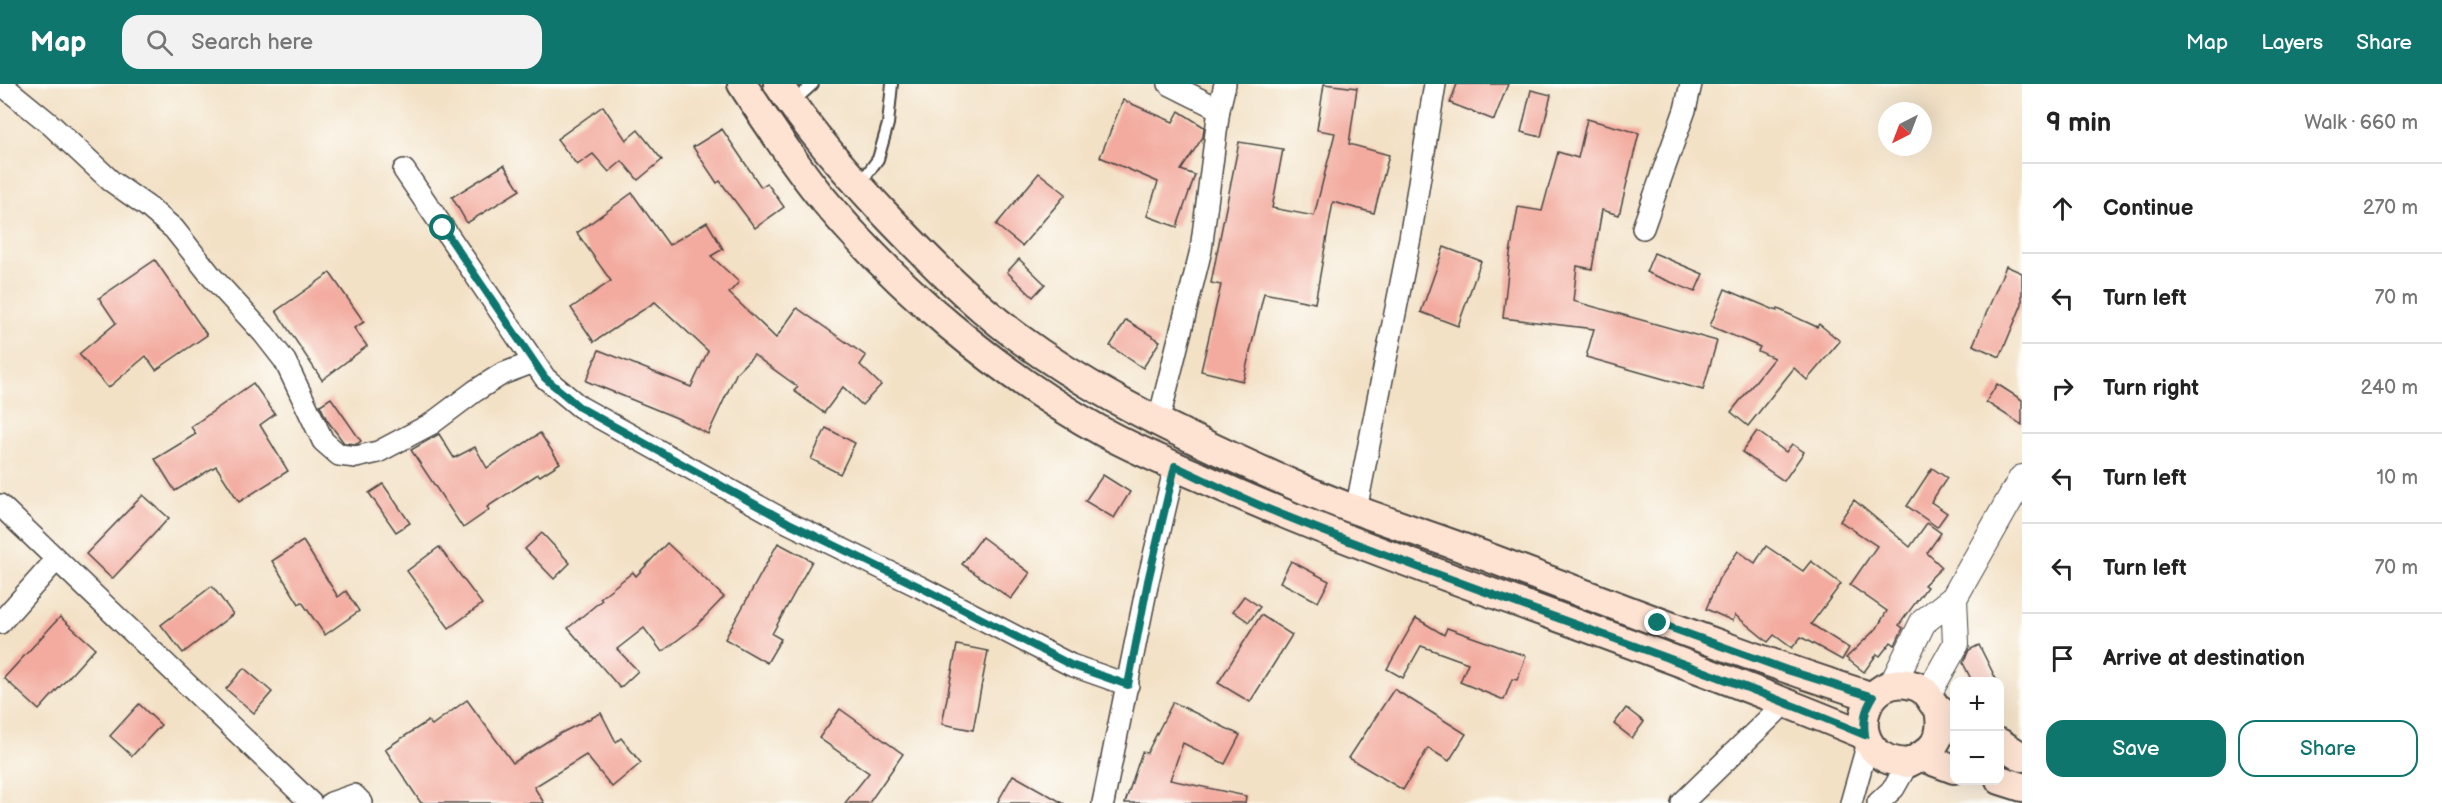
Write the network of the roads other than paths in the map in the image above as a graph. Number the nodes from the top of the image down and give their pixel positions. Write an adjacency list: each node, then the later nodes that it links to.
1 (1, 84): 14 (street)
2 (742, 84): 16 (main road)
3 (813, 84): 9 (lane)
4 (892, 84): 12 (lane)
5 (1168, 84): 10 (street)
6 (1225, 84): 10 (street)
7 (1435, 84): 19 (street)
8 (1691, 84): 13 (street)
9 (784, 94): 12 (main road)
10 (1220, 109): 15 (street)
11 (405, 170): 14 (street)
12 (858, 185): 15 (main road)
13 (1643, 228)
14 (534, 362): 23 (street)
15 (1158, 423): 19 (main road)
16 (1175, 466): 23 (street); 25 (main road)
17 (2022, 478): 21 (street)
18 (0, 505): 20 (street)
19 (1356, 510): 24 (main road)
20 (56, 560): 22 (street); 34 (street)
21 (1954, 598): 24 (street); 26 (street)
22 (0, 623)
23 (1128, 685): 37 (street)
24 (1882, 691): 26 (main road); 27 (main road)
25 (1786, 702): 27 (main road); 38 (street)
26 (1941, 707): 30 (main road)
27 (1867, 739): 30 (main road); 39 (street)
28 (2004, 746): 29 (main road)
29 (2022, 757)
30 (1915, 760): 31 (main road); 40 (street)
31 (1950, 768)
32 (2004, 781): 33 (main road)
33 (2022, 787)
34 (311, 803)
35 (331, 803): 36 (street)
36 (362, 803)
37 (1103, 803)
38 (1682, 803)
39 (1851, 803)
40 (1878, 803)

